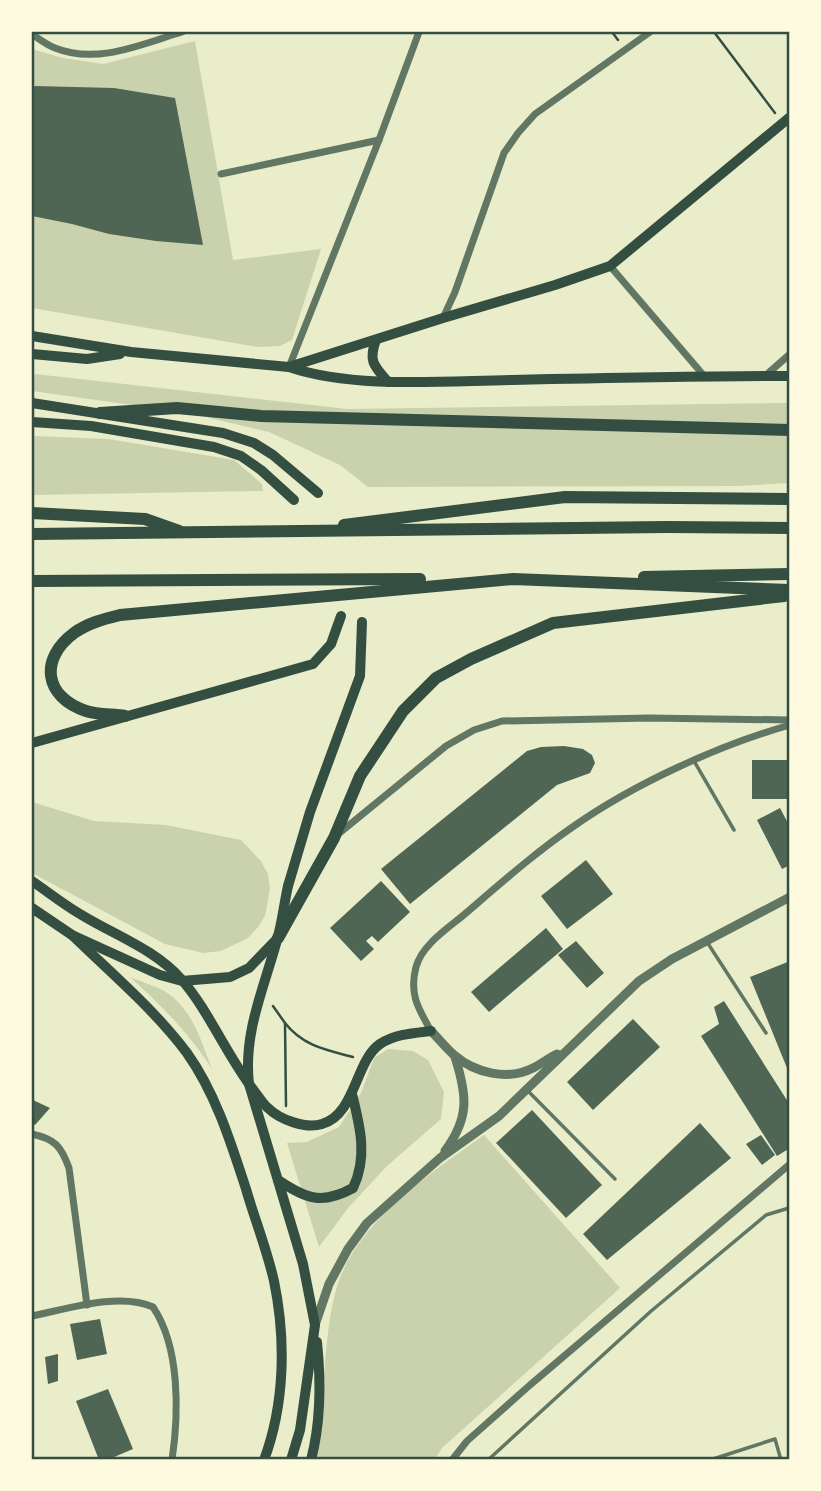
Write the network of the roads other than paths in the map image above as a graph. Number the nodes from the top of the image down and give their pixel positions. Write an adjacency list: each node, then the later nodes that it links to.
1 (183, 32): 4 (street)
2 (419, 32): 6 (street)
3 (650, 32): 9 (street)
4 (32, 34)
5 (786, 120): 8 (main road)
6 (379, 140): 7 (street); 15 (street)
7 (221, 174)
8 (610, 266): 9 (main road); 18 (street)
9 (443, 318): 11 (main road)
10 (32, 337): 12 (main road)
11 (376, 340): 15 (main road); 19 (main road)
12 (131, 352): 13 (main road); 15 (main road)
13 (32, 354)
14 (789, 354): 16 (street)
15 (289, 367): 19 (main road)
16 (765, 376): 17 (main road); 18 (main road)
17 (789, 376)
18 (705, 377): 19 (main road)
19 (388, 383)
20 (32, 403): 21 (main road)
21 (100, 413): 23 (highway); 24 (main road)
22 (32, 422): 26 (main road)
23 (789, 430)
24 (318, 493)
25 (789, 499): 29 (highway)
26 (294, 500)
27 (32, 513): 31 (highway)
28 (789, 528): 29 (highway)
29 (283, 533): 31 (highway)
30 (32, 534): 31 (highway)
31 (190, 534)
32 (789, 574): 33 (highway)
33 (513, 579): 34 (highway); 35 (highway); 39 (highway)
34 (32, 582)
35 (789, 590)
36 (789, 596): 44 (highway)
37 (341, 616): 39 (main road)
38 (362, 622): 46 (main road)
39 (125, 716): 41 (main road)
40 (789, 722): 42 (street); 44 (street)
41 (32, 743)
42 (694, 761): 43 (lane); 53 (street)
43 (734, 830)
44 (334, 838): 50 (highway)
45 (32, 881): 52 (main road)
46 (288, 886): 50 (main road)
47 (789, 897): 51 (street)
48 (32, 908): 49 (main road)
49 (72, 935): 52 (main road); 71 (main road)
50 (278, 938): 52 (main road); 57 (main road)
51 (705, 941): 54 (lane); 55 (street)
52 (182, 981): 57 (main road)
53 (431, 1031): 56 (street); 59 (main road)
54 (766, 1034)
55 (573, 1044): 56 (street); 58 (street)
56 (455, 1056): 61 (street)
57 (248, 1084): 59 (main road); 64 (main road)
58 (526, 1089): 61 (street); 63 (lane)
59 (352, 1094): 64 (main road)
60 (32, 1134): 66 (street)
61 (440, 1158): 68 (street)
62 (789, 1164): 74 (street)
63 (615, 1179)
64 (278, 1180): 68 (main road)
65 (789, 1208): 75 (lane)
66 (87, 1304): 67 (street); 70 (street)
67 (32, 1316)
68 (315, 1325): 72 (main road); 73 (main road)
69 (737, 1452): 76 (lane); 77 (lane); 78 (lane)
70 (172, 1460)
71 (264, 1460)
72 (291, 1460)
73 (311, 1460)
74 (452, 1460)
75 (488, 1460)
76 (710, 1460)
77 (739, 1460)
78 (781, 1460)

